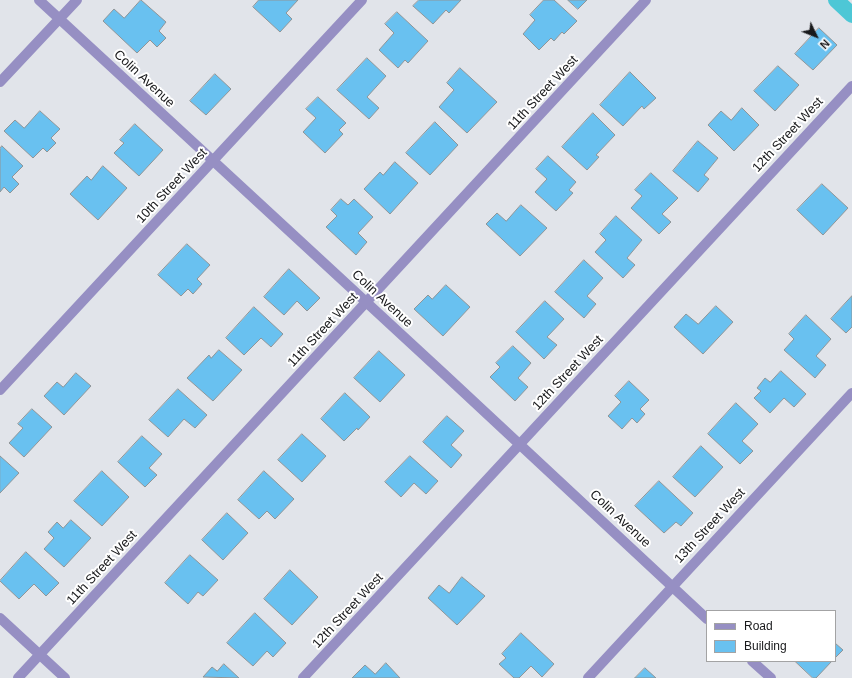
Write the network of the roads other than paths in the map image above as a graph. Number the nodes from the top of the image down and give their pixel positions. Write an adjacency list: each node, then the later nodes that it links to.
1 (38, 0): 5 (street, Colin Avenue)
2 (77, 0): 5 (street)
3 (362, 0): 8 (street, 10th Street West)
4 (646, 0): 9 (street, 11th Street West)
5 (60, 19): 6 (street); 8 (street, Colin Avenue)
6 (0, 82)
7 (852, 86): 12 (street, 12th Street West)
8 (213, 161): 9 (street, Colin Avenue); 10 (street, 10th Street West)
9 (366, 303): 12 (street, Colin Avenue); 16 (street, 11th Street West)
10 (0, 390)
11 (852, 393): 13 (street, 13th Street West)
12 (520, 445): 13 (street, Colin Avenue); 20 (street, 12th Street West)
13 (672, 586): 14 (street, Colin Avenue); 21 (street, 13th Street West)
14 (706, 617)
15 (0, 618): 16 (street)
16 (39, 655): 18 (street, 11th Street West); 19 (street)
17 (753, 662): 22 (street)
18 (18, 678)
19 (65, 678)
20 (303, 678)
21 (588, 678)
22 (771, 678)

